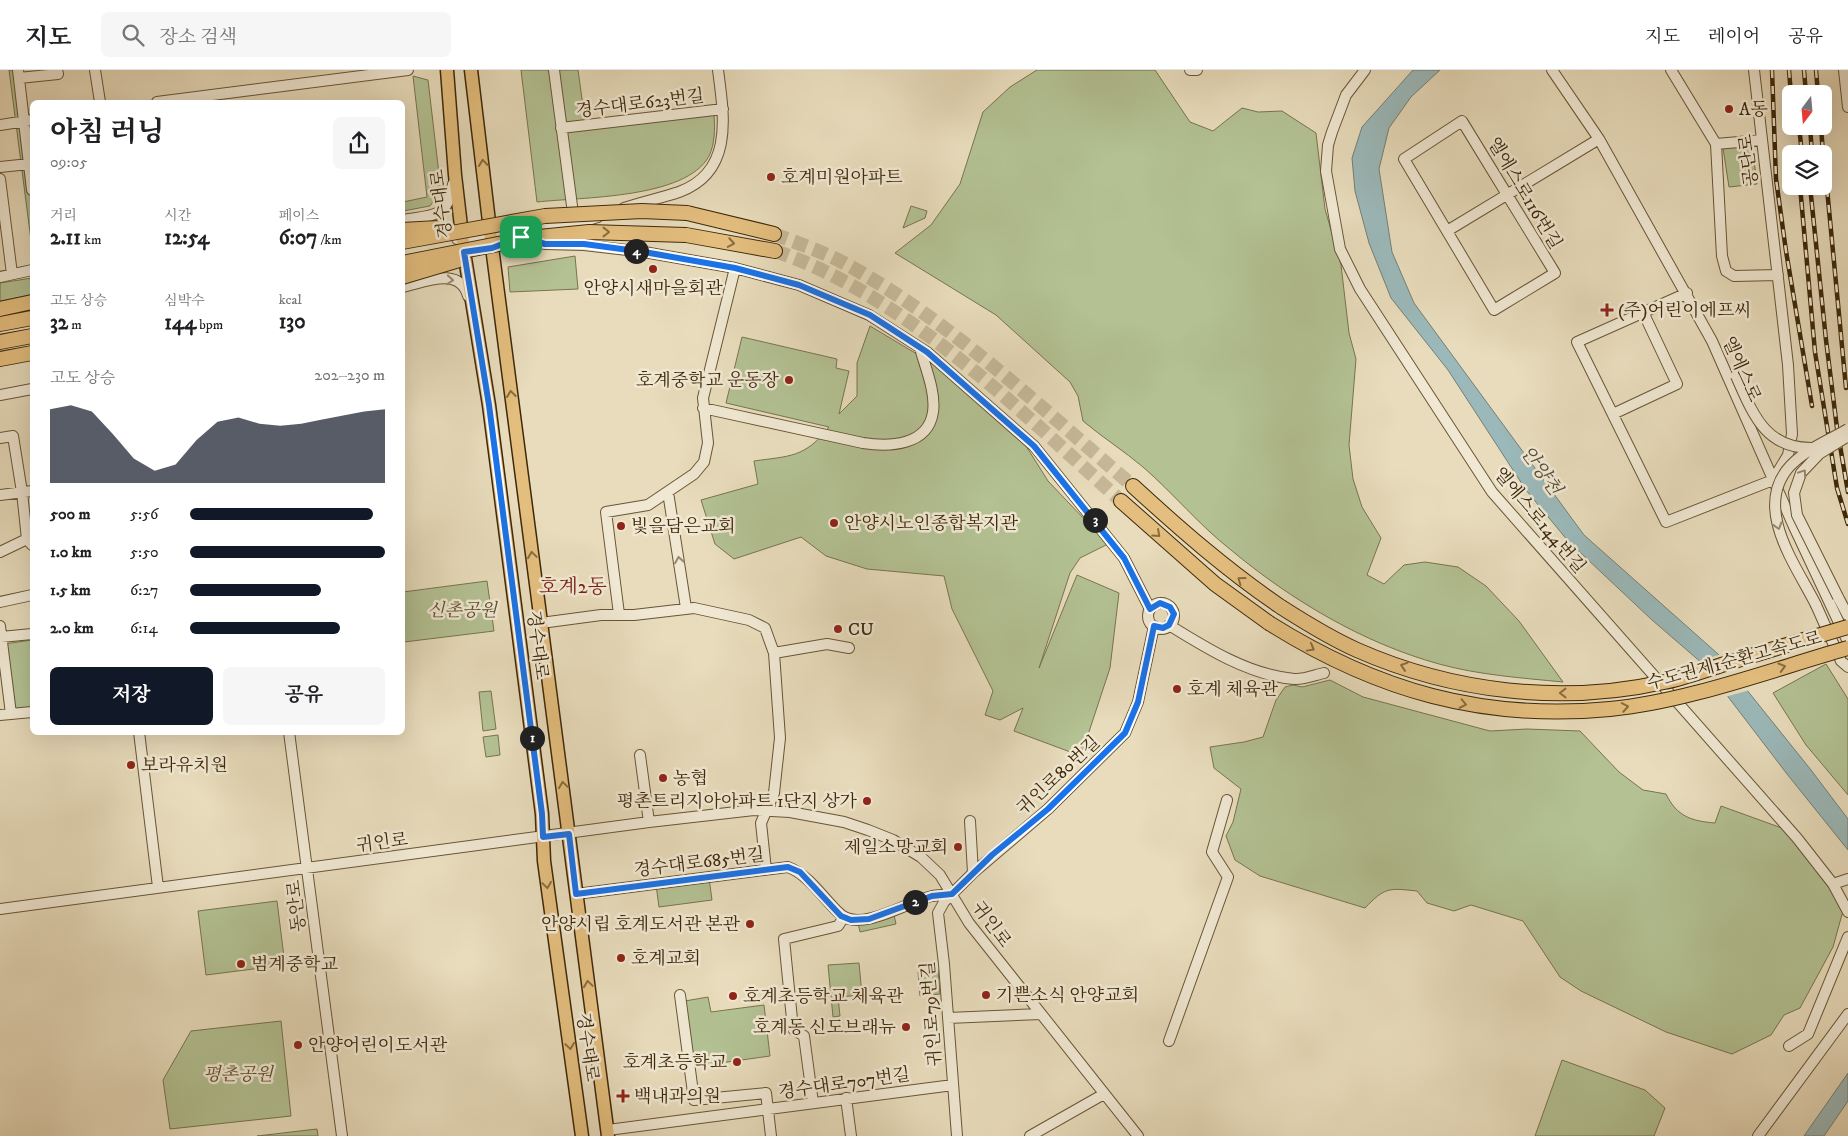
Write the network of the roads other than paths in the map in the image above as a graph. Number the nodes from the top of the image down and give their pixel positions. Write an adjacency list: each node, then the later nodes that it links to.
1 (58, 70): 16 (street)
2 (96, 70): 17 (street)
3 (408, 70): 15 (street)
4 (446, 70): 30 (main road, 경수대로)
5 (471, 70): 36 (main road, 경수대로, one-way to 5)
6 (554, 70): 23 (street)
7 (718, 70): 20 (street, 경수대로623번길)
8 (1190, 70): 9 (street)
9 (1197, 70)
10 (1365, 70): 125 (street, 엘에스로144번길)
11 (1552, 70): 24 (street, 엘에스로)
12 (1671, 70): 26 (street)
13 (1754, 70): 25 (street, 공단로)
14 (1844, 70): 19 (street)
15 (368, 73): 18 (street)
16 (19, 74): 21 (street)
17 (100, 100)
18 (171, 100)
19 (1848, 107)
20 (723, 109): 23 (street, 경수대로623번길); 34 (street, 경수대로623번길)
21 (29, 120): 22 (street); 27 (street)
22 (0, 126)
23 (561, 128): 34 (street)
24 (1599, 139): 32 (street); 56 (street, 엘에스로)
25 (1762, 140): 26 (street); 52 (street, 공단로)
26 (1716, 144): 52 (street, 공단로)
27 (29, 164): 28 (street); 29 (street)
28 (0, 167)
29 (30, 173)
30 (455, 175): 33 (street); 41 (main road, 경수대로)
31 (0, 179): 51 (street)
32 (1507, 195): 38 (street); 38 (street, 엘에스로116번길); 38 (street, 엘에스로116번길)
33 (405, 220)
34 (575, 224): 35 (street, 경수대로623번길)
35 (553, 227): 36 (street); 40 (street)
36 (494, 228): 37 (highway, bridge); 39 (highway, bridge); 41 (street); 42 (highway, bridge); 44 (main road, 경수대로)
37 (405, 230)
38 (1446, 231)
39 (774, 234)
40 (525, 237): 44 (street); 45 (highway, one-way to 45, bridge); 47 (highway, bridge); 49 (street); 54 (highway, bridge)
41 (463, 238): 43 (street); 46 (main road, 경수대로)
42 (405, 242)
43 (405, 248)
44 (492, 248): 46 (street); 98 (main road, 경수대로, one-way to 44)
45 (775, 251)
46 (464, 252): 48 (street); 64 (main road, 경수대로)
47 (405, 263)
48 (405, 263)
49 (735, 268): 72 (street); 78 (street)
50 (30, 270): 51 (street)
51 (12, 274): 53 (street)
52 (1778, 275): 84 (street, 공단로)
53 (0, 276)
54 (405, 276)
55 (405, 286): 64 (street, one-way to 64)
56 (1687, 293): 61 (street); 68 (street, 엘에스로)
57 (30, 301): 59 (street)
58 (30, 302): 60 (highway)
59 (0, 304)
60 (0, 309)
61 (1643, 312): 79 (street); 79 (street)
62 (30, 318): 63 (highway)
63 (0, 324)
64 (476, 326): 121 (main road, 경수대로)
65 (30, 329): 66 (street)
66 (0, 336)
67 (30, 336): 69 (highway)
68 (1712, 341): 83 (street, bridge); 84 (street, 엘에스로)
69 (0, 342)
70 (30, 342): 71 (street)
71 (0, 348)
72 (920, 348): 78 (street); 95 (street)
73 (30, 353): 75 (highway)
74 (30, 357): 75 (street)
75 (0, 360)
76 (30, 389): 77 (street)
77 (0, 395)
78 (703, 408): 87 (street)
79 (1613, 414): 84 (street)
80 (1848, 429): 83 (street, bridge)
81 (1848, 437): 97 (street, one-way to 81, bridge)
82 (0, 438): 86 (street)
83 (1813, 448): 109 (street, one-way to 109, bridge)
84 (1773, 480): 105 (street, 엘에스로)
85 (1133, 486): 102 (highway, 수도권제1순환고속도로, one-way to 85, bridge)
86 (27, 492): 88 (street); 90 (street)
87 (668, 492): 94 (street, one-way to 87); 96 (street)
88 (0, 495)
89 (1121, 501): 107 (highway, 수도권제1순환고속도로, one-way to 107, bridge)
90 (30, 542): 91 (street)
91 (0, 552)
92 (30, 595): 93 (street)
93 (0, 602)
94 (686, 608): 96 (street); 108 (street)
95 (1150, 609): 99 (street); 101 (street)
96 (619, 614): 98 (street)
97 (1848, 616)
98 (541, 623): 120 (main road, 경수대로, one-way to 98)
99 (1169, 625): 101 (street); 110 (street)
100 (0, 626): 104 (street)
101 (1154, 626): 124 (street, 귀인로80번길)
102 (1848, 627)
103 (30, 634): 104 (street)
104 (1, 637): 112 (street)
105 (1848, 642)
106 (849, 648): 108 (street)
107 (1848, 648)
108 (774, 653): 117 (street)
109 (1848, 667)
110 (1324, 673)
111 (30, 712): 112 (street)
112 (5, 715)
113 (139, 735): 126 (street)
114 (289, 735): 122 (street, 동안로)
115 (640, 756): 119 (street)
116 (1227, 800): 137 (street)
117 (768, 809): 119 (street, 귀인로); 123 (street); 128 (street, 귀인로)
118 (970, 821): 124 (street)
119 (648, 822): 120 (street, 귀인로)
120 (569, 834): 121 (street, 귀인로); 127 (main road, 경수대로)
121 (543, 837): 122 (street, 귀인로); 147 (main road, 경수대로, one-way to 147)
122 (308, 868): 126 (street, 귀인로); 146 (street, 동안로)
123 (766, 870): 127 (street, 경수대로685번길); 131 (street, 경수대로685번길)
124 (973, 873): 128 (street, 귀인로80번길)
125 (1841, 882): 130 (street, 엘에스로144번길)
126 (158, 887): 129 (street, 귀인로)
127 (576, 894): 145 (main road, 경수대로, one-way to 127)
128 (952, 894): 131 (street); 134 (street, 귀인로); 136 (street, 귀인로79번길)
129 (0, 909)
130 (1848, 912)
131 (844, 917): 142 (street)
132 (1848, 937): 138 (street)
133 (680, 995): 143 (street)
134 (1041, 1014): 136 (street); 140 (street, 귀인로)
135 (1848, 1014): 153 (street)
136 (948, 1018): 139 (street, 귀인로79번길)
137 (1169, 1041)
138 (1789, 1046)
139 (953, 1085): 141 (street, 경수대로707번길); 150 (street, 귀인로79번길)
140 (1104, 1094): 144 (street); 152 (street, 귀인로)
141 (846, 1098): 142 (street, 경수대로707번길); 149 (street)
142 (813, 1103): 143 (street, 경수대로707번길)
143 (769, 1109): 145 (street, 경수대로707번길); 148 (street, 경수대로707번길)
144 (1048, 1132): 151 (street)
145 (608, 1133)
146 (342, 1136)
147 (582, 1136)
148 (771, 1136)
149 (851, 1136)
150 (957, 1136)
151 (1030, 1136)
152 (1138, 1136)
153 (1758, 1136)

